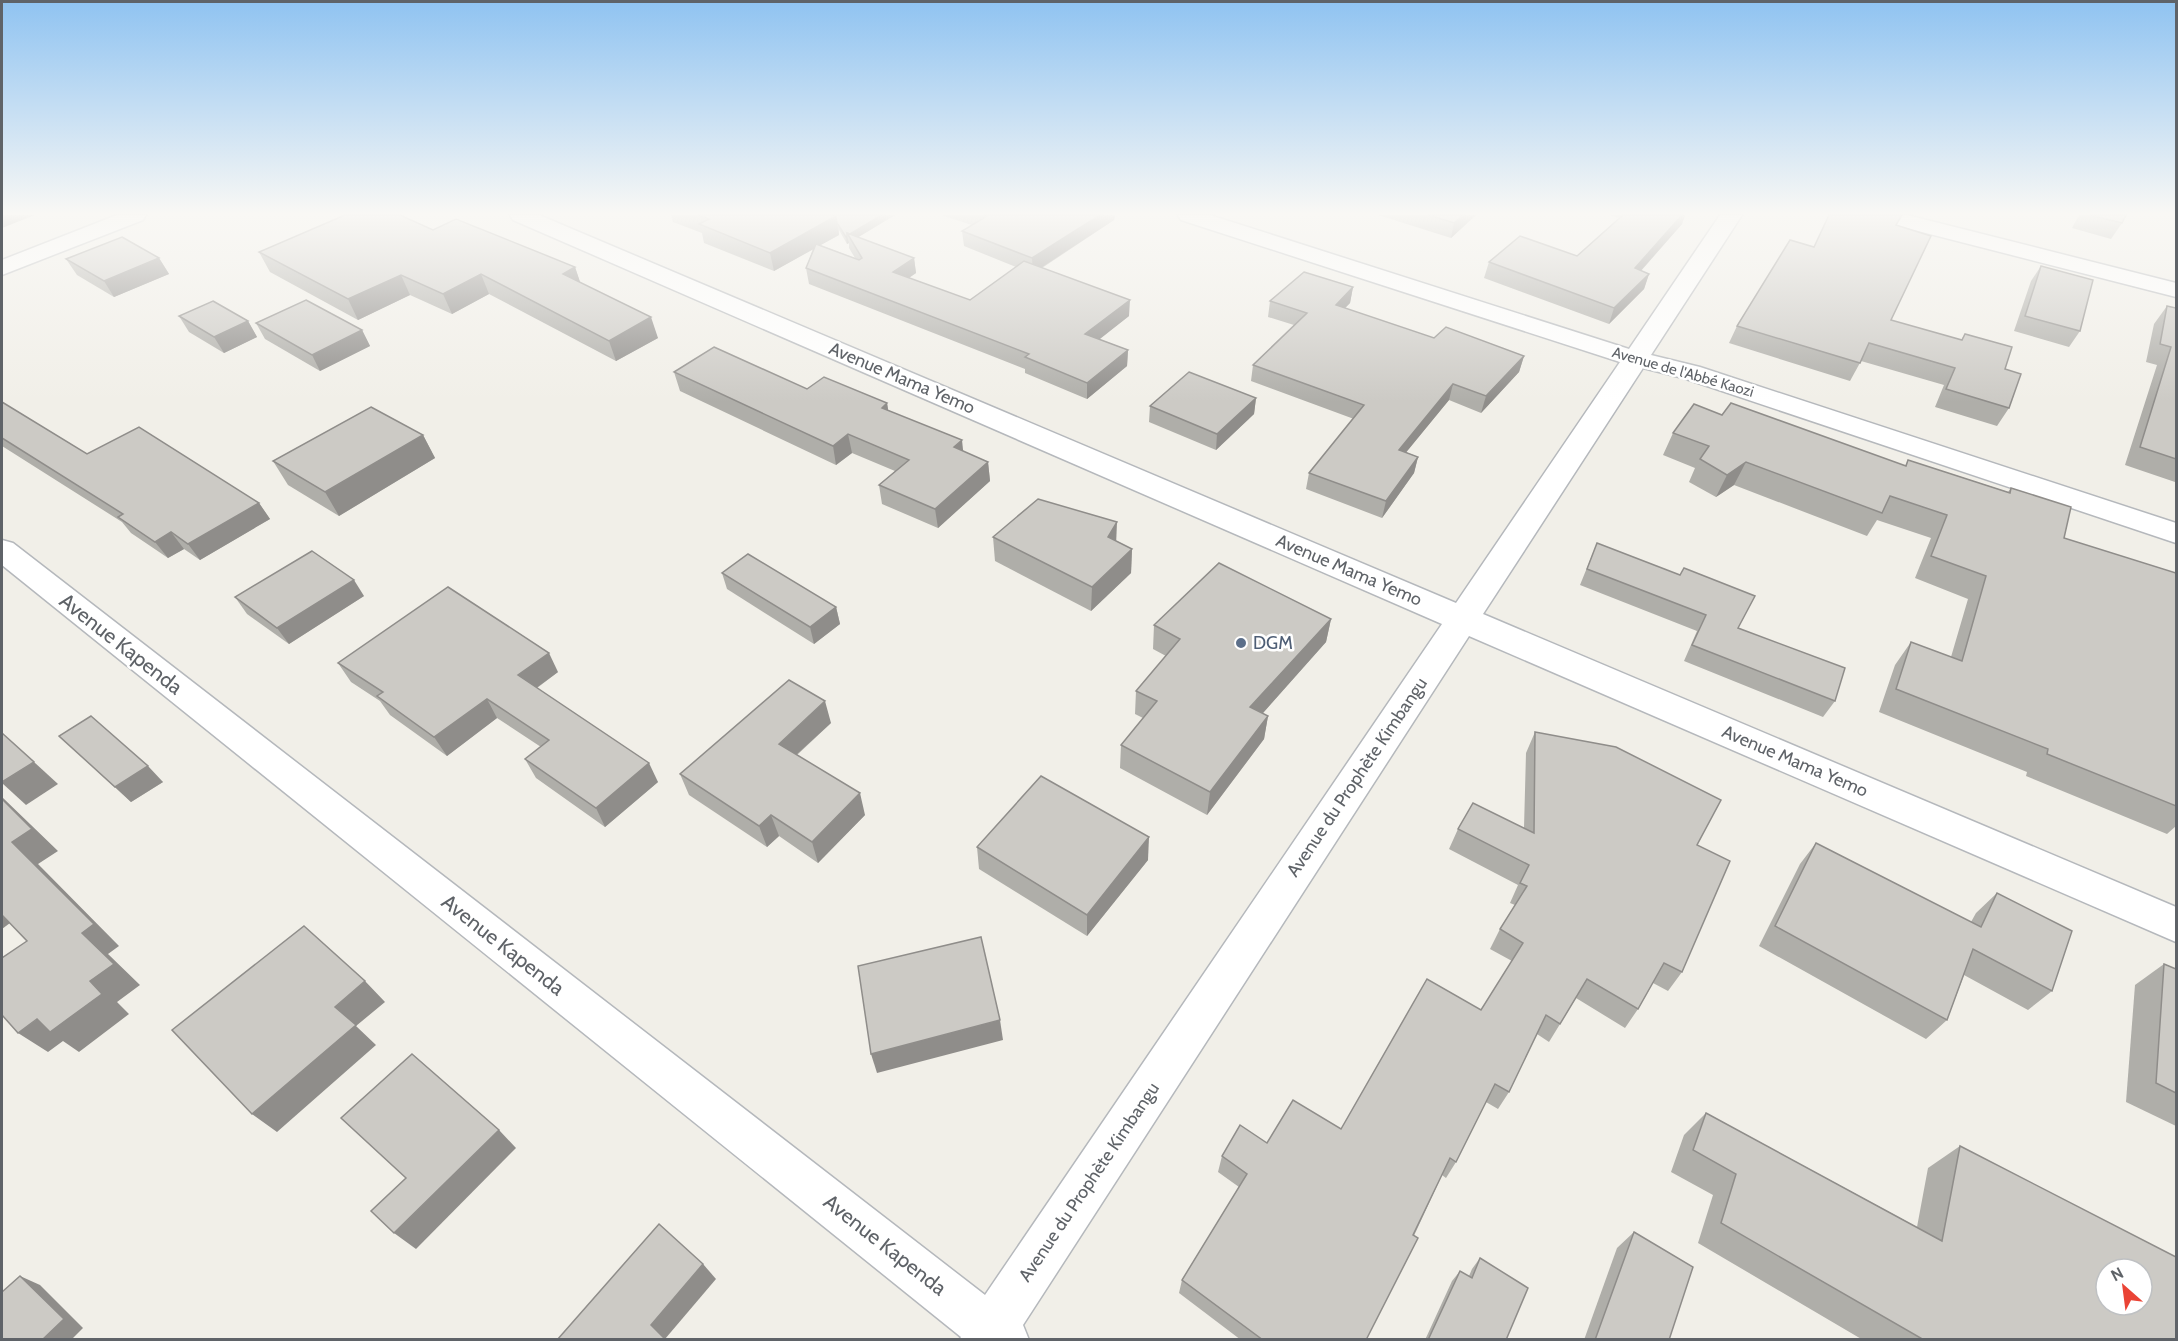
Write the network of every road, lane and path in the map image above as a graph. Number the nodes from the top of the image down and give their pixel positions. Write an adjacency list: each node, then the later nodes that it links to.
1 (669, 278): 9 (street, Avenue Mama Yemo)
2 (1385, 278): 6 (street, Avenue de l'Abbé Kaozi)
3 (1689, 278): 6 (street, Avenue du Prophète Kimbangu)
4 (2128, 278): 5 (street)
5 (2176, 290)
6 (1636, 359): 7 (street, Avenue de l'Abbé Kaozi); 9 (street, Avenue du Prophète Kimbangu)
7 (2176, 533)
8 (2, 550): 11 (street, Avenue Kapenda)
9 (1462, 619): 10 (street, Avenue Mama Yemo); 11 (street, Avenue du Prophète Kimbangu)
10 (2176, 925)
11 (993, 1336)

